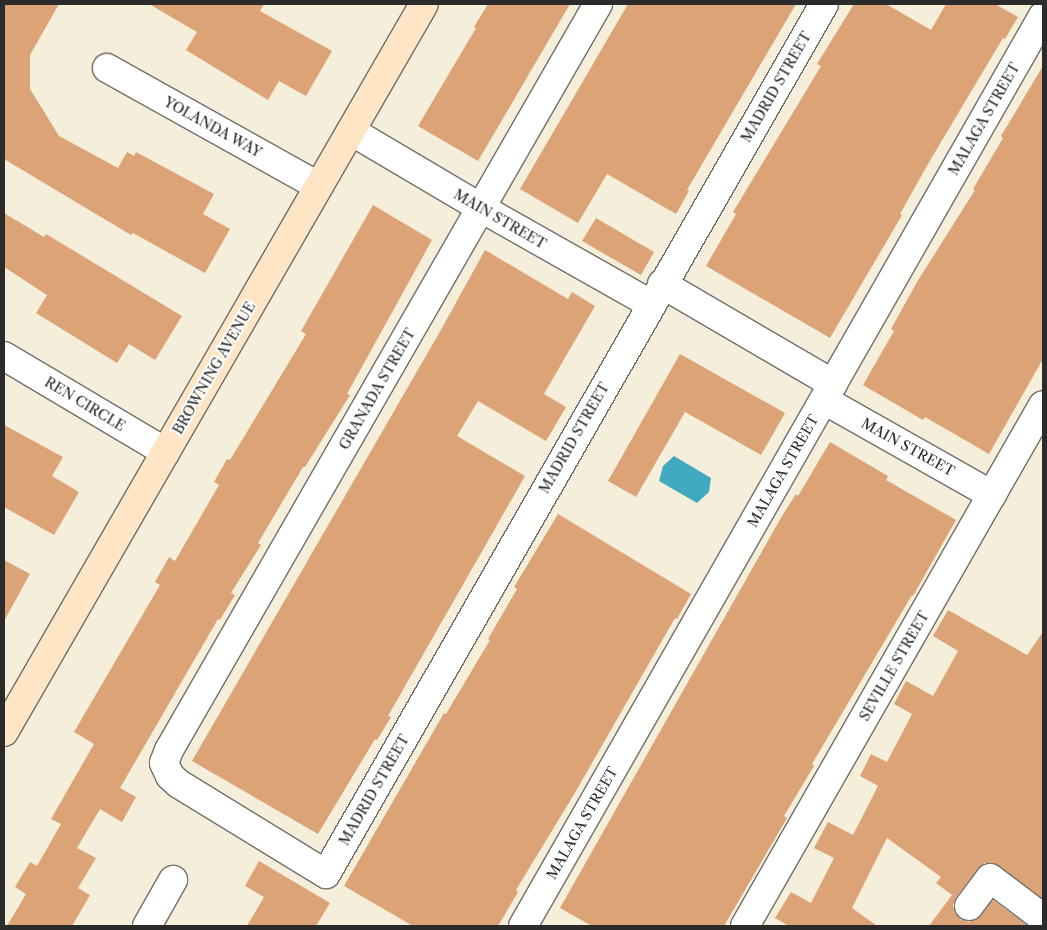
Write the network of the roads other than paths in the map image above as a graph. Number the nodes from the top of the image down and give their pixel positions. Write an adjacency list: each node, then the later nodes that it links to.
1 (424, 4): 6 (street, BROWNING AVENUE)
2 (598, 4): 8 (street, GRANADA STREET)
3 (824, 4): 9 (street, MADRID STREET)
4 (1043, 16): 11 (street, MALAGA STREET)
5 (107, 68): 7 (street, YOLANDA WAY)
6 (351, 131): 7 (street, BROWNING AVENUE); 8 (street, MAIN STREET)
7 (318, 186): 13 (street, BROWNING AVENUE)
8 (481, 208): 9 (street, MAIN STREET); 16 (street, GRANADA STREET)
9 (657, 294): 11 (street, MAIN STREET); 16 (street, MADRID STREET)
10 (4, 356): 13 (street, REN CIRCLE)
11 (828, 392): 14 (street, MAIN STREET); 21 (street, MALAGA STREET)
12 (1043, 405): 14 (street, SEVILLE STREET)
13 (166, 452): 15 (street, BROWNING AVENUE)
14 (992, 495): 22 (street, SEVILLE STREET)
15 (8, 715)
16 (326, 874)
17 (173, 880): 20 (street)
18 (969, 906): 19 (street)
19 (1043, 918)
20 (147, 926)
21 (523, 926)
22 (744, 926)

